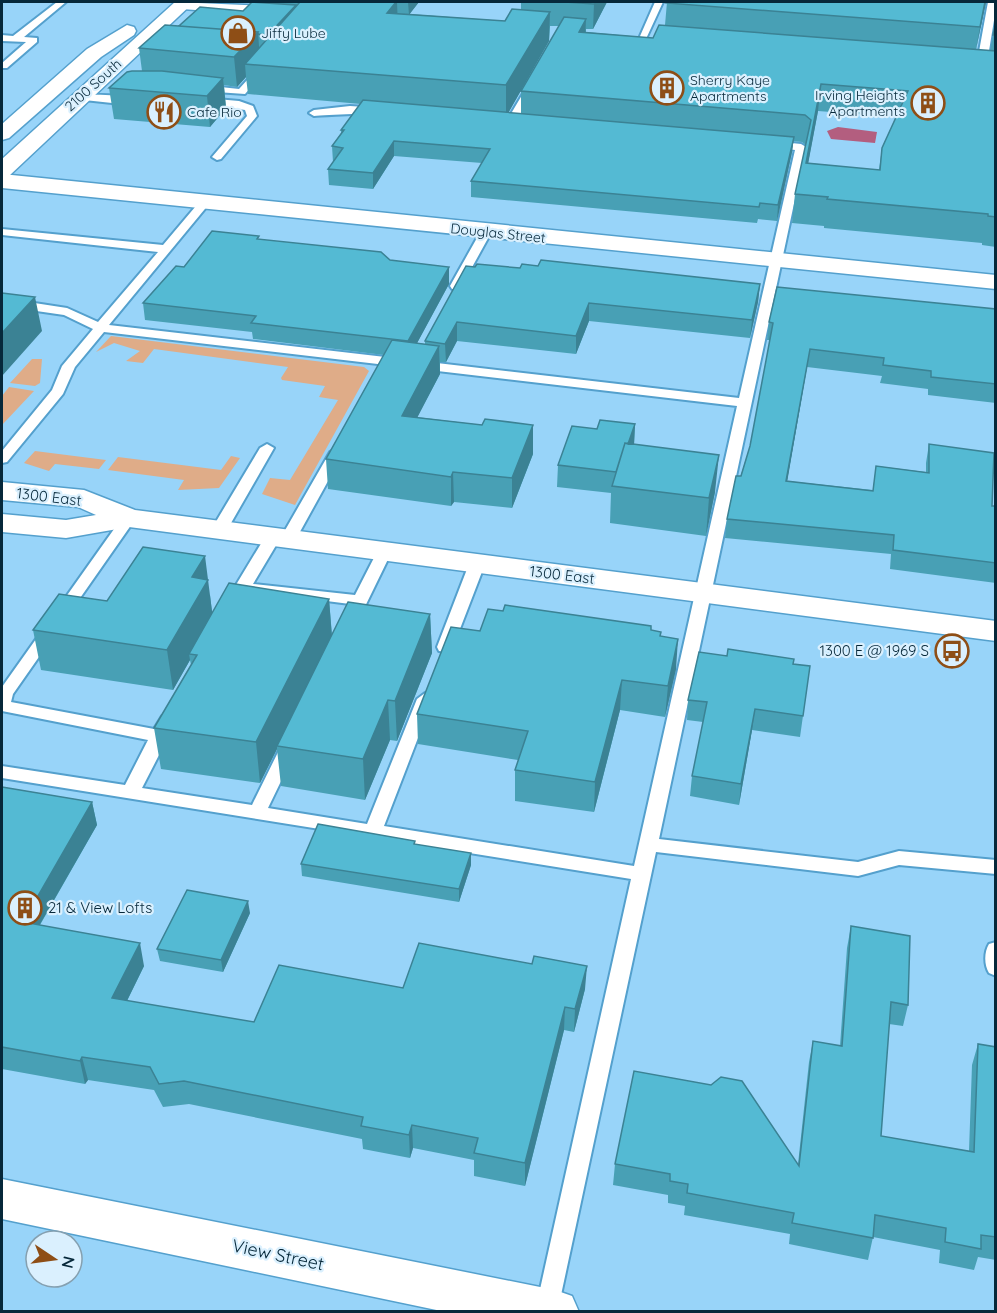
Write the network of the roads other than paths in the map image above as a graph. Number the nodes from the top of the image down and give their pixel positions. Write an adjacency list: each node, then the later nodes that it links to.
1 (62, 2): 8 (lane)
2 (160, 2): 18 (main road, 2100 South)
3 (659, 2): 10 (lane)
4 (992, 2): 17 (lane)
5 (183, 3): 6 (main road); 12 (main road, 2100 South)
6 (309, 14)
7 (2, 38): 8 (lane)
8 (15, 39): 15 (lane)
9 (618, 39): 10 (main road)
10 (640, 40): 11 (main road)
11 (663, 42)
12 (136, 46): 13 (lane); 20 (main road, 2100 South)
13 (157, 48)
14 (272, 57): 22 (lane)
15 (4, 66)
16 (955, 66): 17 (main road)
17 (986, 68)
18 (72, 72): 29 (main road, 2100 South); 31 (main road)
19 (539, 73): 28 (lane)
20 (100, 79): 21 (lane); 24 (main road, 2100 South)
21 (122, 81)
22 (194, 87)
23 (144, 95): 24 (lane)
24 (79, 97): 33 (main road, 2100 South)
25 (192, 99): 32 (lane)
26 (314, 113): 27 (lane)
27 (396, 113)
28 (511, 122)
29 (2, 134)
30 (755, 143): 39 (lane)
31 (2, 152)
32 (217, 157)
33 (2, 170)
34 (2, 181): 35 (main road, Douglas Street)
35 (205, 201): 36 (main road, Douglas Street); 38 (lane)
36 (486, 231): 39 (main road, Douglas Street); 42 (lane)
37 (2, 232): 38 (lane)
38 (166, 249): 43 (lane)
39 (776, 260): 40 (main road, Douglas Street); 44 (lane)
40 (996, 282)
41 (2, 302): 43 (lane)
42 (448, 302)
43 (100, 328): 44 (lane); 47 (lane)
44 (745, 403): 56 (lane)
45 (346, 435): 52 (lane)
46 (267, 448): 51 (lane)
47 (2, 459)
48 (2, 491): 49 (main road, 1300 East)
49 (129, 518): 50 (main road, 1300 East); 51 (main road, 1300 East); 65 (lane)
50 (2, 523)
51 (219, 530): 52 (main road, 1300 East)
52 (280, 538): 53 (main road, 1300 East); 55 (lane)
53 (384, 551): 54 (main road, 1300 East); 57 (lane)
54 (477, 564): 56 (main road, 1300 East); 61 (lane)
55 (242, 586): 57 (lane); 58 (lane)
56 (704, 593): 59 (main road, 1300 East); 70 (lane)
57 (360, 600): 60 (lane)
58 (225, 616)
59 (996, 631)
60 (340, 643)
61 (440, 660)
62 (431, 681): 69 (lane)
63 (176, 706): 65 (lane)
64 (298, 728): 68 (lane)
65 (159, 736): 67 (lane)
66 (2, 772): 67 (lane)
67 (130, 793): 68 (lane)
68 (256, 813): 69 (lane)
69 (373, 831): 72 (lane)
70 (648, 844): 71 (lane); 72 (lane)
71 (996, 867)
72 (641, 874): 76 (lane)
73 (996, 949): 74 (lane)
74 (996, 968)
75 (2, 1199): 76 (main road, View Street)
76 (549, 1311)

